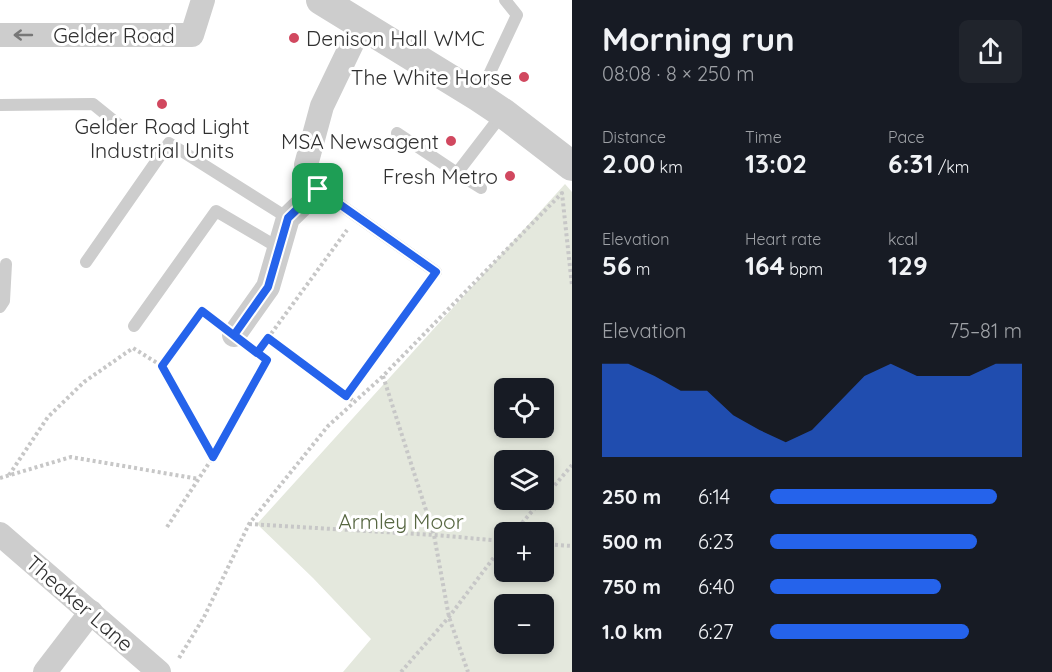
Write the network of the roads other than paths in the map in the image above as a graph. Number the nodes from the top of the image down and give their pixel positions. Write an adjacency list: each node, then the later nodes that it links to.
1 (203, 0): 5 (street, Gelder Road, one-way to 5)
2 (321, 0): 4 (street)
3 (505, 0): 7 (lane)
4 (361, 25): 7 (street); 13 (street)
5 (0, 35)
6 (0, 105): 8 (lane)
7 (491, 105): 10 (street); 11 (lane)
8 (119, 125)
9 (397, 134): 11 (lane)
10 (572, 166)
11 (457, 173): 12 (lane)
12 (481, 188)
13 (318, 189): 14 (street); 18 (lane)
14 (288, 218): 15 (street); 16 (lane)
15 (279, 248): 20 (lane); 21 (street)
16 (86, 262)
17 (6, 264): 19 (lane)
18 (436, 272)
19 (0, 307)
20 (134, 326)
21 (234, 335)
22 (0, 534): 23 (street, Theaker Lane)
23 (91, 612): 24 (street, Theaker Lane); 25 (street)
24 (168, 667)
25 (45, 672)

